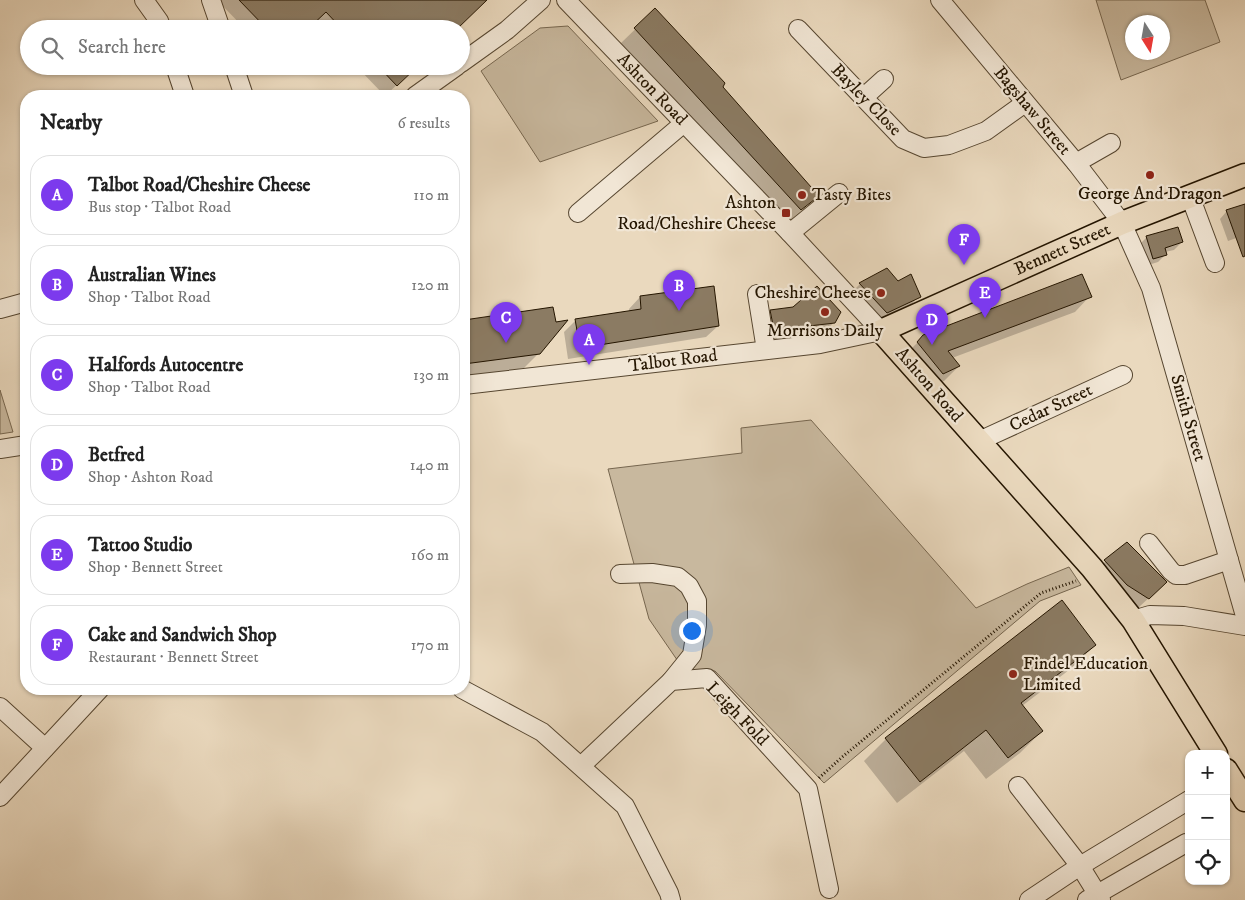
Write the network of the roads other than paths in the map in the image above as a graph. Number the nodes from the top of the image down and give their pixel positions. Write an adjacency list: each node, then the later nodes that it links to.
1 (144, 0): 6 (street)
2 (211, 0): 7 (street)
3 (542, 0): 9 (street)
4 (566, 0): 19 (street, Ashton Road)
5 (940, 0): 18 (street, Bagshaw Street)
6 (159, 20)
7 (218, 20)
8 (798, 29): 17 (street, Bayley Close)
9 (470, 57)
10 (178, 75): 14 (street)
11 (237, 75): 15 (street)
12 (444, 75): 16 (street)
13 (884, 79): 17 (street)
14 (183, 90)
15 (242, 90)
16 (423, 90)
17 (863, 98): 18 (street, Bayley Close)
18 (1025, 103): 21 (street, Bagshaw Street)
19 (684, 123): 25 (street); 27 (street, Ashton Road)
20 (1111, 143): 21 (street)
21 (1076, 163): 26 (street, Bagshaw Street)
22 (1245, 175): 24 (main road, Bennett Street)
23 (839, 192): 27 (street)
24 (1190, 196): 26 (main road, Bennett Street); 28 (street)
25 (578, 213)
26 (1122, 223): 32 (main road, Bennett Street); 40 (street, Smith Street)
27 (790, 232): 32 (street, Ashton Road)
28 (1215, 263)
29 (757, 294): 33 (street)
30 (20, 304): 31 (street)
31 (0, 309)
32 (881, 331): 33 (street, Talbot Road); 36 (main road, Ashton Road)
33 (766, 350): 35 (street, Talbot Road)
34 (1123, 375): 36 (street, Cedar Street)
35 (470, 384)
36 (979, 441): 43 (main road, Ashton Road)
37 (20, 446): 38 (street)
38 (0, 449)
39 (1150, 543): 40 (street)
40 (1229, 560): 42 (street, Smith Street)
41 (620, 574): 45 (street)
42 (1245, 616)
43 (1133, 620): 44 (street); 50 (main road, Ashton Road)
44 (1245, 626)
45 (671, 681): 51 (street); 59 (street, Leigh Fold)
46 (470, 693): 51 (street)
47 (94, 695): 49 (street)
48 (0, 707): 49 (street)
49 (45, 748): 54 (street)
50 (1214, 750)
51 (581, 766): 61 (street)
52 (1230, 778): 55 (main road)
53 (1018, 786): 58 (street)
54 (0, 796)
55 (1245, 800)
56 (1185, 802): 58 (street)
57 (1185, 844): 60 (street)
58 (1080, 866): 60 (street); 62 (street)
59 (829, 889)
60 (1095, 898)
61 (671, 900)
62 (1028, 900)

